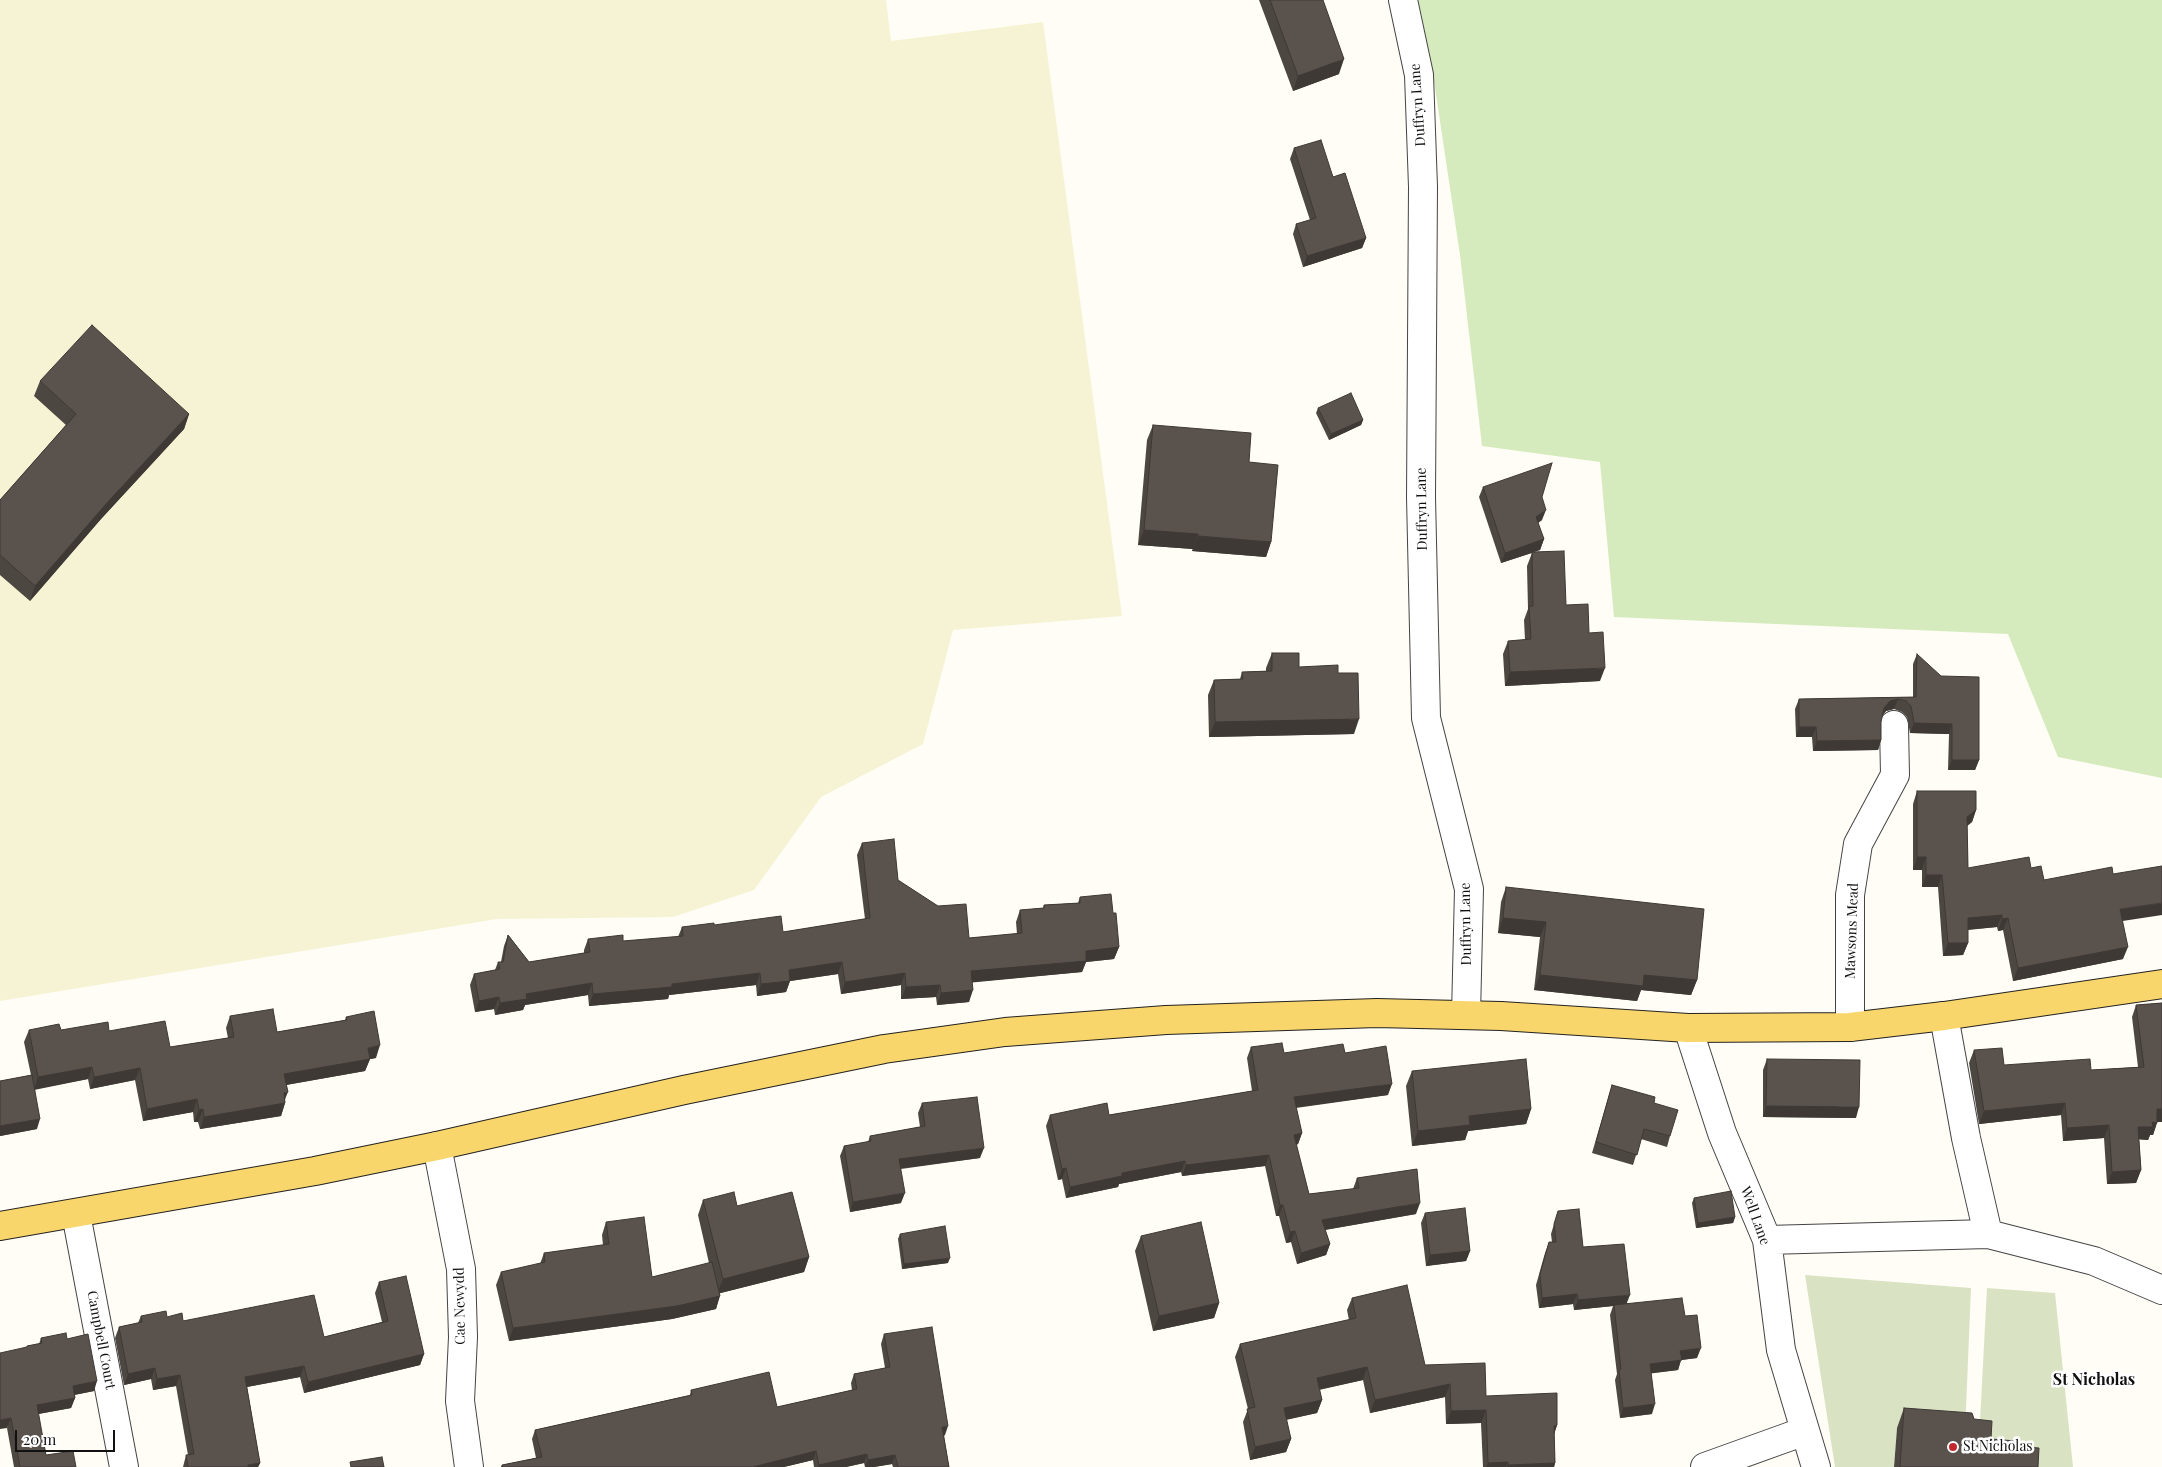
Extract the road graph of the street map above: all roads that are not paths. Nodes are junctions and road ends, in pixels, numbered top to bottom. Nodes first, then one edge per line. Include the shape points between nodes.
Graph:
1 (1403, 0) edge
2 (1894, 725) dead end
3 (2162, 984) edge
4 (1466, 1015) junction
5 (1944, 1016) junction
6 (1850, 1027) junction
7 (1688, 1028) junction
8 (437, 1146) junction
9 (76, 1214) junction
10 (0, 1226) edge
11 (1988, 1234) junction
12 (1767, 1240) junction
13 (2162, 1290) edge
14 (1805, 1431) junction
15 (124, 1467) edge
16 (469, 1467) edge
17 (1705, 1467) edge
18 (1816, 1467) edge

1 - 4 street, Duffryn Lane via 1419,75 1423,187 1422,497 1426,718 1469,888
2 - 6 street, Mawsons Mead via 1895,774 1858,844 1850,895
3 - 5 main road
4 - 7 main road
4 - 8 main road via 1293,1014 1166,1020 942,1039 684,1090
5 - 6 main road
5 - 11 street via 1966,1138
6 - 7 main road
7 - 12 street, Well Lane via 1722,1133
8 - 9 main road via 316,1172
8 - 16 street, Cae Newydd via 461,1269 460,1401
9 - 10 main road
9 - 15 street, Campbell Court
11 - 12 street
11 - 13 street via 2094,1261
12 - 14 street, Well Lane via 1781,1350
14 - 17 street
14 - 18 street, Well Lane

